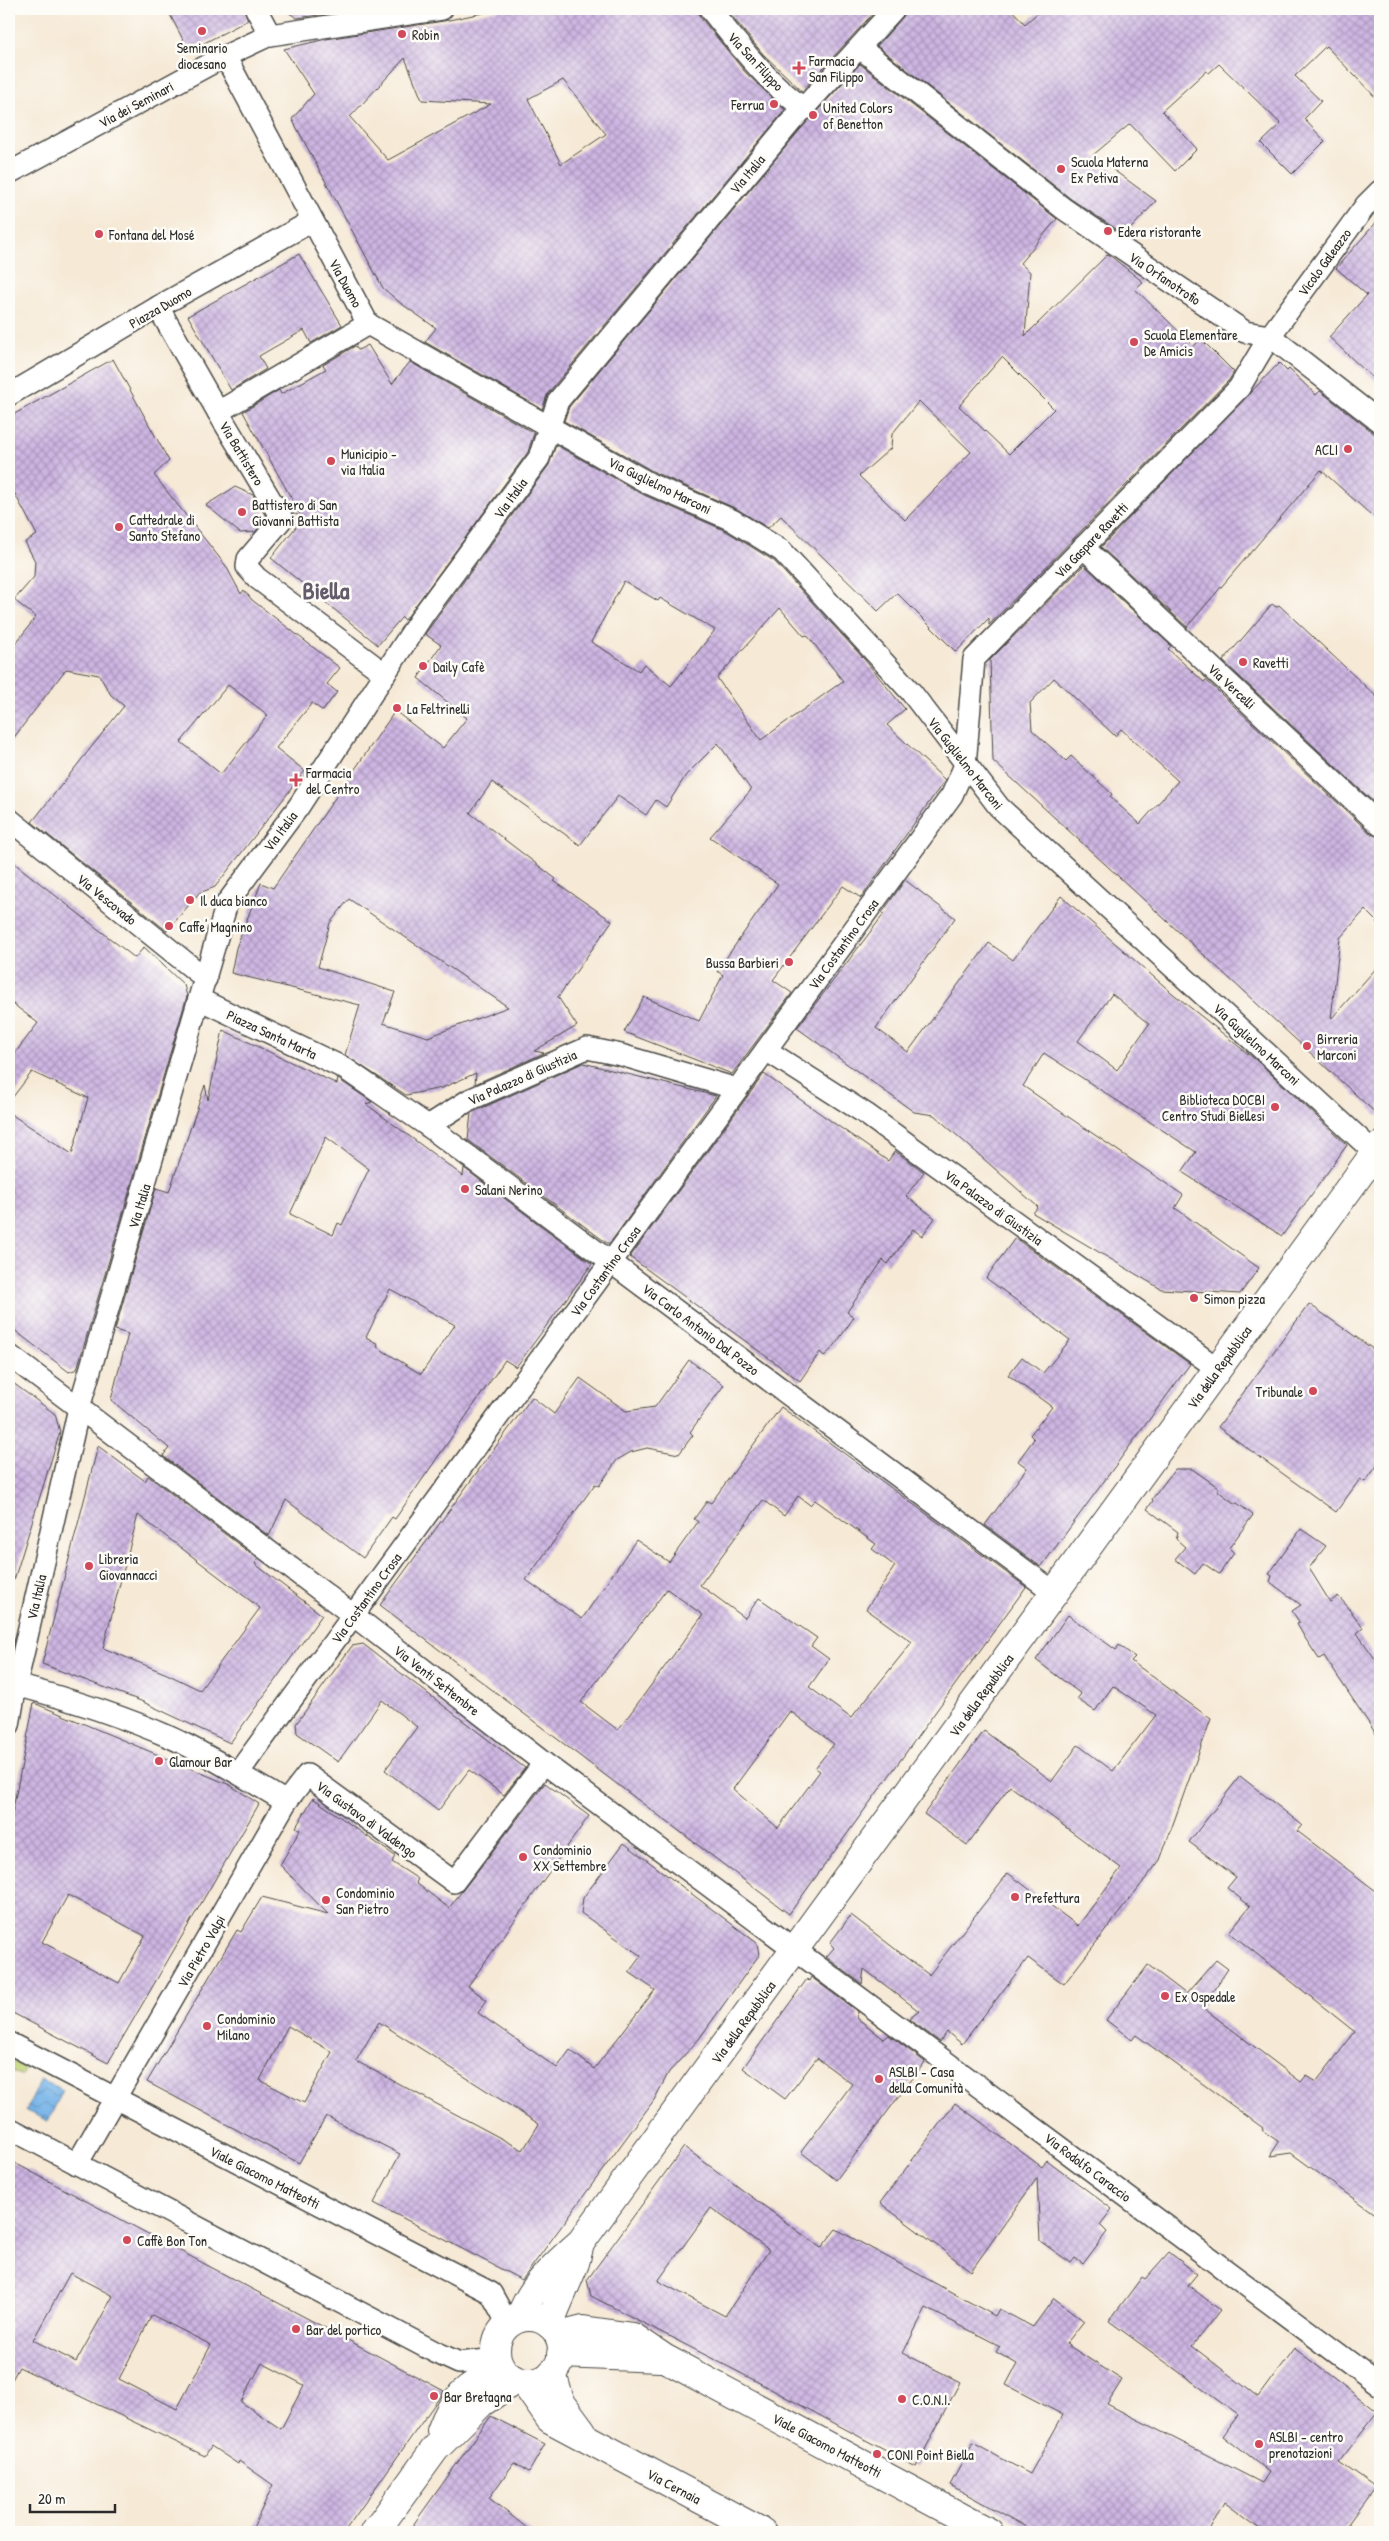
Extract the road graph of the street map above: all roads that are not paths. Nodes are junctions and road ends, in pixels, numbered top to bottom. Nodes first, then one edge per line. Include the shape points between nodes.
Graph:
1 (256, 9) edge
2 (442, 9) edge
3 (710, 9) edge
4 (894, 9) edge
5 (270, 35) junction
6 (860, 48) junction
7 (225, 56) junction
8 (805, 109) junction
9 (9, 173) edge
10 (1380, 190) edge
11 (312, 221) junction
12 (158, 307) junction
13 (368, 324) junction
14 (1270, 336) junction
15 (9, 395) edge
16 (218, 412) junction
17 (1380, 422) edge
18 (551, 428) junction
19 (1084, 547) junction
20 (385, 674) junction
21 (965, 765) junction
22 (9, 819) edge
23 (1380, 825) edge
24 (206, 979) junction
25 (201, 1000) junction
26 (766, 1050) junction
27 (344, 1068) joint
28 (737, 1089) junction
29 (428, 1126) junction
30 (1379, 1152) edge
31 (611, 1262) junction
32 (9, 1355) edge
33 (1218, 1369) junction
34 (79, 1408) junction
35 (1055, 1593) junction
36 (353, 1615) junction
37 (15, 1673) edge
38 (9, 1725) edge
39 (544, 1763) junction
40 (238, 1773) junction
41 (286, 1802) junction
42 (796, 1949) junction
43 (9, 2044) edge
44 (115, 2098) junction
45 (9, 2128) edge
46 (77, 2164) junction
47 (581, 2242) junction
48 (514, 2321) junction
49 (555, 2347) junction
50 (509, 2372) junction
51 (1380, 2384) edge
52 (587, 2439) junction
53 (375, 2532) edge
54 (762, 2532) edge
55 (989, 2532) edge

1 - 5 street
2 - 5 street, Via dei Seminari
3 - 8 street, Via San Filippo via 752,61
4 - 6 street, Via Italia
5 - 7 street, Via dei Seminari
6 - 8 street, Via Italia
6 - 14 street, Via Orfanotrofio via 1064,209 1245,332
7 - 9 street, Via dei Seminari
7 - 11 street, Via Duomo
8 - 18 street, Via Italia via 669,265 558,401
10 - 14 street, Vicolo Galeazzo via 1366,204
11 - 12 street, Piazza Duomo
11 - 13 street, Via Duomo
12 - 15 street, Piazza Duomo
12 - 16 street
13 - 16 street, Via Battistero
13 - 18 street, Via Duomo
14 - 17 street, Via Orfanotrofio
14 - 19 street, Via Gaspare Ravetti via 1239,388
16 - 20 street, Via Battistero via 282,519 248,559 247,567 257,578
18 - 20 street, Via Italia via 539,458 423,615
18 - 21 street, Via Guglielmo Marconi via 650,484 732,520 782,552 911,692
19 - 21 street, Via Gaspare Ravetti via 974,659
19 - 23 street, Via Vercelli
20 - 24 street, Via Italia via 299,806 227,903
21 - 26 street, Via Costantino Crosa via 952,795
21 - 30 street, Via Guglielmo Marconi via 999,807
22 - 24 street, Via Vescovado
24 - 25 street, Via Italia
25 - 27 street, Piazza Santa Marta
25 - 34 street, Via Italia
26 - 28 street, Via Costantino Crosa
26 - 33 street, Via Palazzo di Giustizia via 866,1114
27 - 29 street, Via Carlo Antonio Dal Pozzo
28 - 29 street, Via Palazzo di Giustizia via 587,1048 469,1100
28 - 31 street, Via Costantino Crosa
29 - 31 street, Via Carlo Antonio Dal Pozzo
30 - 33 street, Via della Repubblica
31 - 35 street, Via Carlo Antonio Dal Pozzo
31 - 36 street, Via Costantino Crosa
32 - 34 street, Via Venti Settembre
33 - 35 street, Via della Repubblica
34 - 36 street, Via Venti Settembre
34 - 37 street, Via Italia
35 - 42 street, Via della Repubblica
36 - 39 street, Via Venti Settembre
36 - 40 street, Via Costantino Crosa
37 - 38 street, Via Italia
37 - 40 street via 74,1701 172,1738
39 - 41 street, Via Gustavo di Valdengo via 454,1882 307,1775
39 - 42 street, Via Venti Settembre
40 - 41 street
41 - 44 street, Via Pietro Volpi
42 - 47 street, Via della Repubblica
42 - 51 street, Via Rodolfo Caraccio
43 - 44 street, Viale Giacomo Matteotti
44 - 46 street, Via Pietro Volpi
44 - 48 street, Viale Giacomo Matteotti via 491,2293
45 - 46 street
46 - 50 street via 440,2354 459,2363
47 - 48 street, Via della Repubblica via 549,2271
47 - 49 street, Via della Repubblica
48 - 49 street via 530,2317
48 - 50 street via 497,2339
49 - 50 street via 540,2381
49 - 52 street, Via Cernaia via 560,2401
49 - 55 street, Viale Giacomo Matteotti via 664,2358
50 - 52 street, Via Cernaia via 550,2419
50 - 53 street via 464,2390 449,2410 434,2449
52 - 54 street, Via Cernaia

